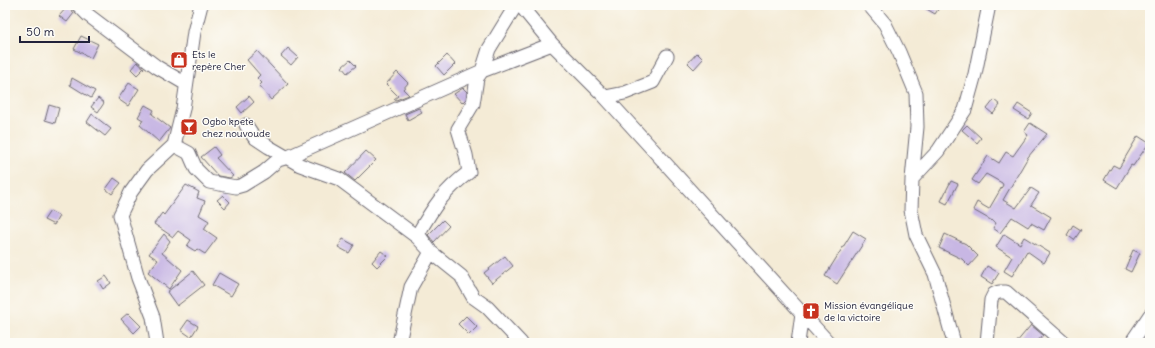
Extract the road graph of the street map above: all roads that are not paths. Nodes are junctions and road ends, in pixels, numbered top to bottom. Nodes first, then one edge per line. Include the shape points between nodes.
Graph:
1 (78, 5) edge
2 (201, 5) edge
3 (869, 5) edge
4 (990, 5) edge
5 (520, 6) edge
6 (89, 10) edge
7 (552, 44) junction
8 (667, 56) dead end
9 (482, 71) junction
10 (186, 84) junction
11 (604, 97) junction
12 (246, 125) dead end
13 (174, 145) junction
14 (288, 157) junction
15 (912, 179) junction
16 (431, 252) junction
17 (802, 314) junction
18 (1150, 315) edge
19 (157, 343) edge
20 (399, 343) edge
21 (521, 343) edge
22 (798, 343) edge
23 (829, 343) edge
24 (954, 343) edge
25 (987, 343) edge
26 (1064, 343) edge
27 (1130, 343) edge

1 - 6 street
2 - 10 street
3 - 15 street via 885,24 916,93 917,139
4 - 15 street via 965,110 938,151
5 - 7 street
5 - 9 street via 489,49
6 - 10 street via 157,67
7 - 9 street
7 - 11 street
8 - 11 street via 653,82 626,94
9 - 14 street
9 - 16 street via 477,78 473,104 458,130 468,172 445,192 418,234
10 - 13 street
11 - 17 street
12 - 14 street via 254,137
13 - 14 street via 189,153 196,169 209,182 236,186 243,185 278,160
13 - 19 street via 147,170 135,186 120,215 138,278 153,317
14 - 16 street via 300,166 339,180 417,238
15 - 24 street via 911,210 916,235 935,274
16 - 20 street via 411,287
16 - 21 street via 461,276 473,297 487,307
17 - 22 street
17 - 23 street
18 - 27 street
25 - 26 street via 991,300 994,294 1000,292 1006,292

